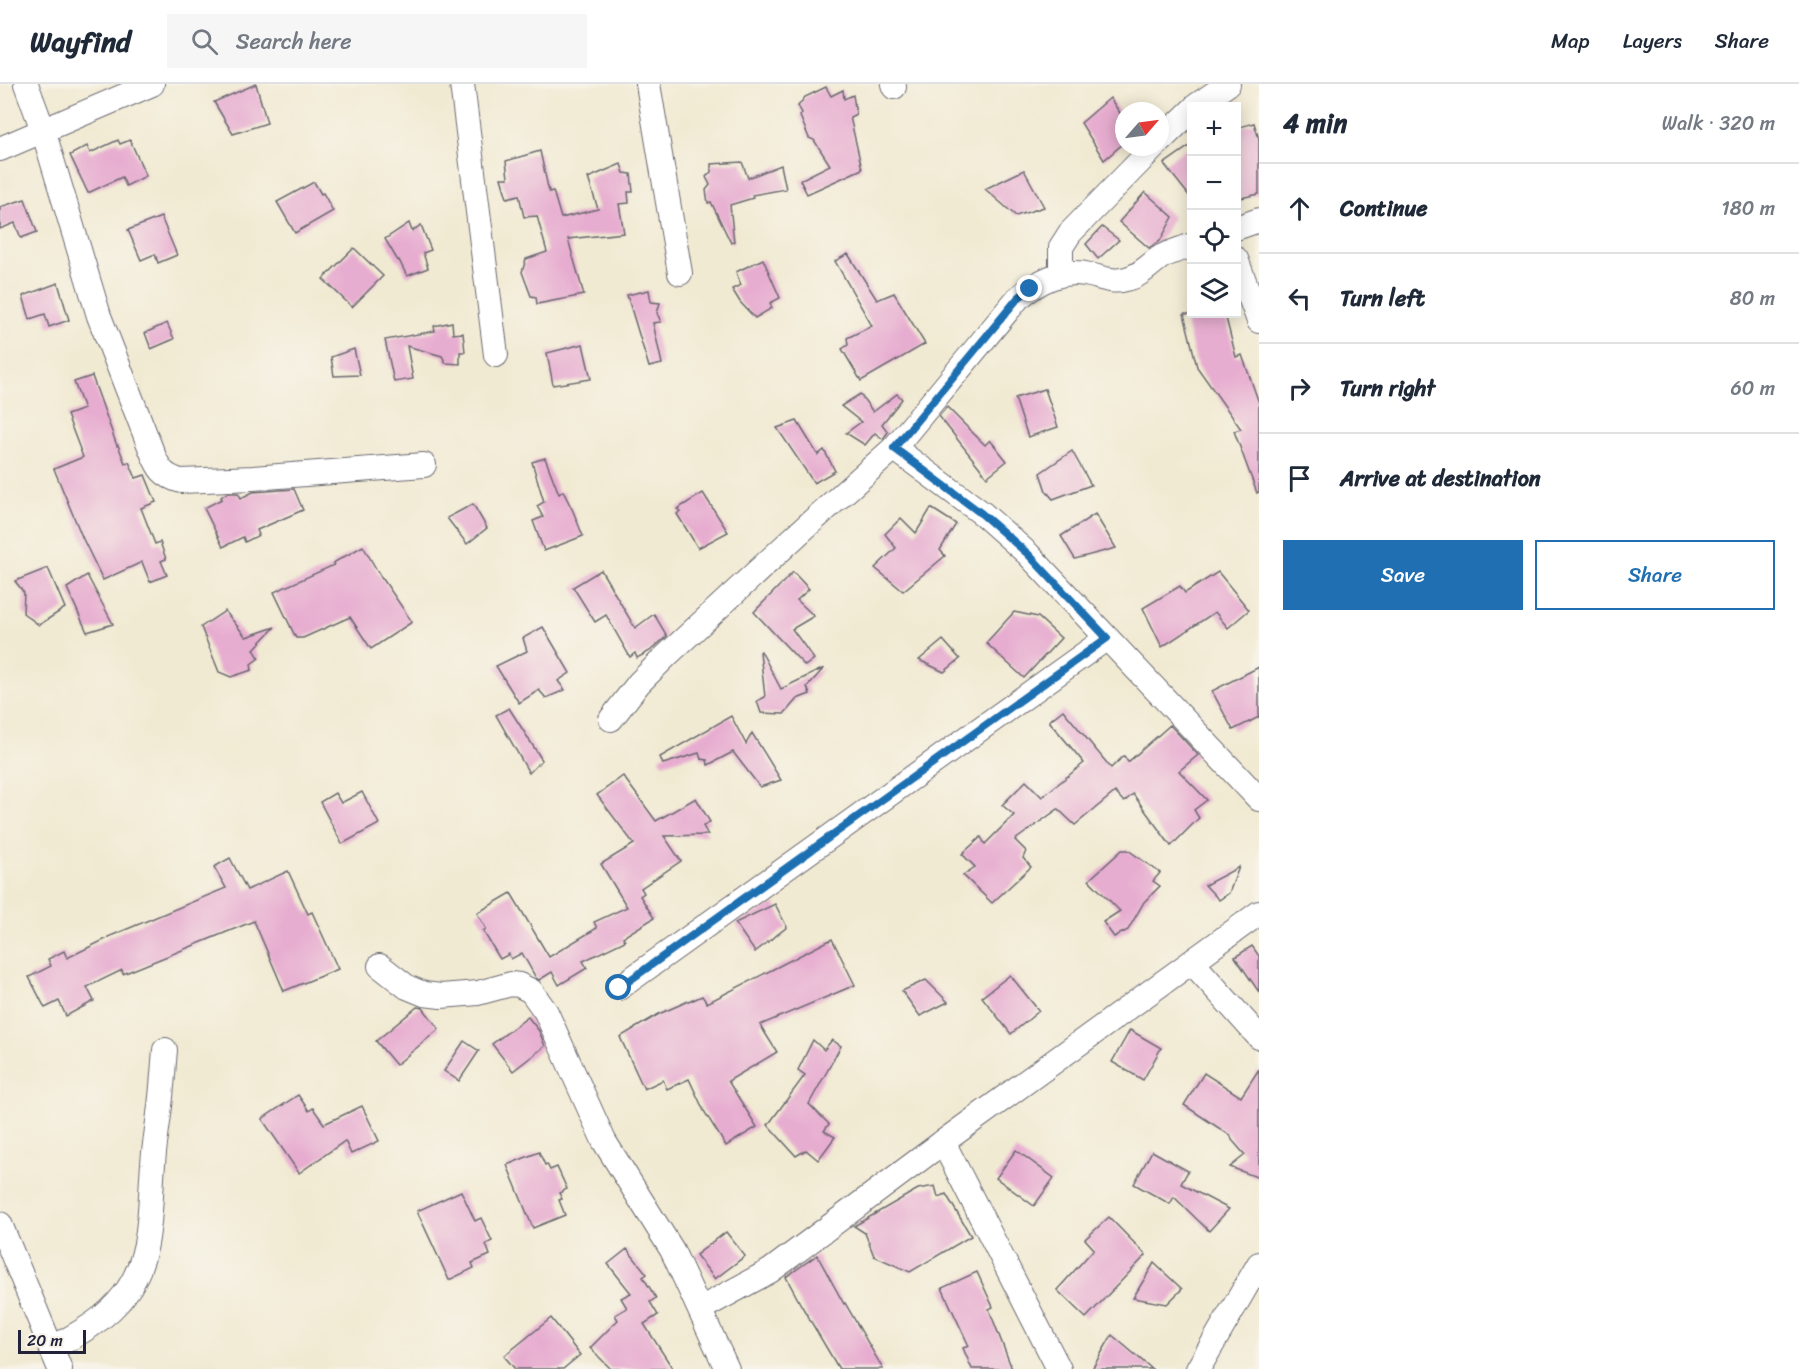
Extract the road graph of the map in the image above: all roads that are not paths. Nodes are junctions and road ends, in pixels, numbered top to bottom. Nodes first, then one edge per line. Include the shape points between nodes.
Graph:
1 (26, 84) edge
2 (152, 84) edge
3 (462, 84) edge
4 (648, 84) edge
5 (1228, 84) edge
6 (1202, 102) edge
7 (1187, 114) edge
8 (43, 130) junction
9 (1169, 132) edge
10 (0, 148) edge
11 (1145, 156) edge
12 (1259, 220) edge
13 (1241, 226) edge
14 (1187, 247) edge
15 (1238, 264) edge
16 (680, 273) dead end
17 (1061, 274) junction
18 (1259, 321) edge
19 (496, 356) dead end
20 (894, 448) junction
21 (424, 465) dead end
22 (1107, 638) junction
23 (611, 719) dead end
24 (1259, 800) edge
25 (1259, 913) edge
26 (1192, 962) junction
27 (380, 966) dead end
28 (619, 988) dead end
29 (1259, 1037) edge
30 (165, 1050) dead end
31 (943, 1142) junction
32 (0, 1224) edge
33 (1259, 1264) edge
34 (700, 1309) junction
35 (56, 1359) edge
36 (727, 1369) edge
37 (1059, 1369) edge
38 (1198, 1369) edge

1 - 8 street
2 - 8 street
3 - 19 street
4 - 16 street
5 - 6 street
7 - 9 street
8 - 10 street
8 - 21 street via 99,316 162,472 181,481
11 - 17 street via 1070,233 1061,247
12 - 13 street
14 - 17 street via 1127,279 1111,281 1086,274
15 - 18 street
17 - 20 street via 1018,298
20 - 22 street via 1028,554
20 - 23 street via 666,656
22 - 24 street
22 - 28 street
25 - 26 street
26 - 29 street
26 - 31 street
27 - 34 street via 407,987 424,994 478,993 511,984 531,991 546,1012 604,1141 672,1251
30 - 35 street via 142,1261 134,1281 111,1312
31 - 34 street via 770,1271
31 - 37 street
32 - 35 street
33 - 38 street
34 - 36 street

